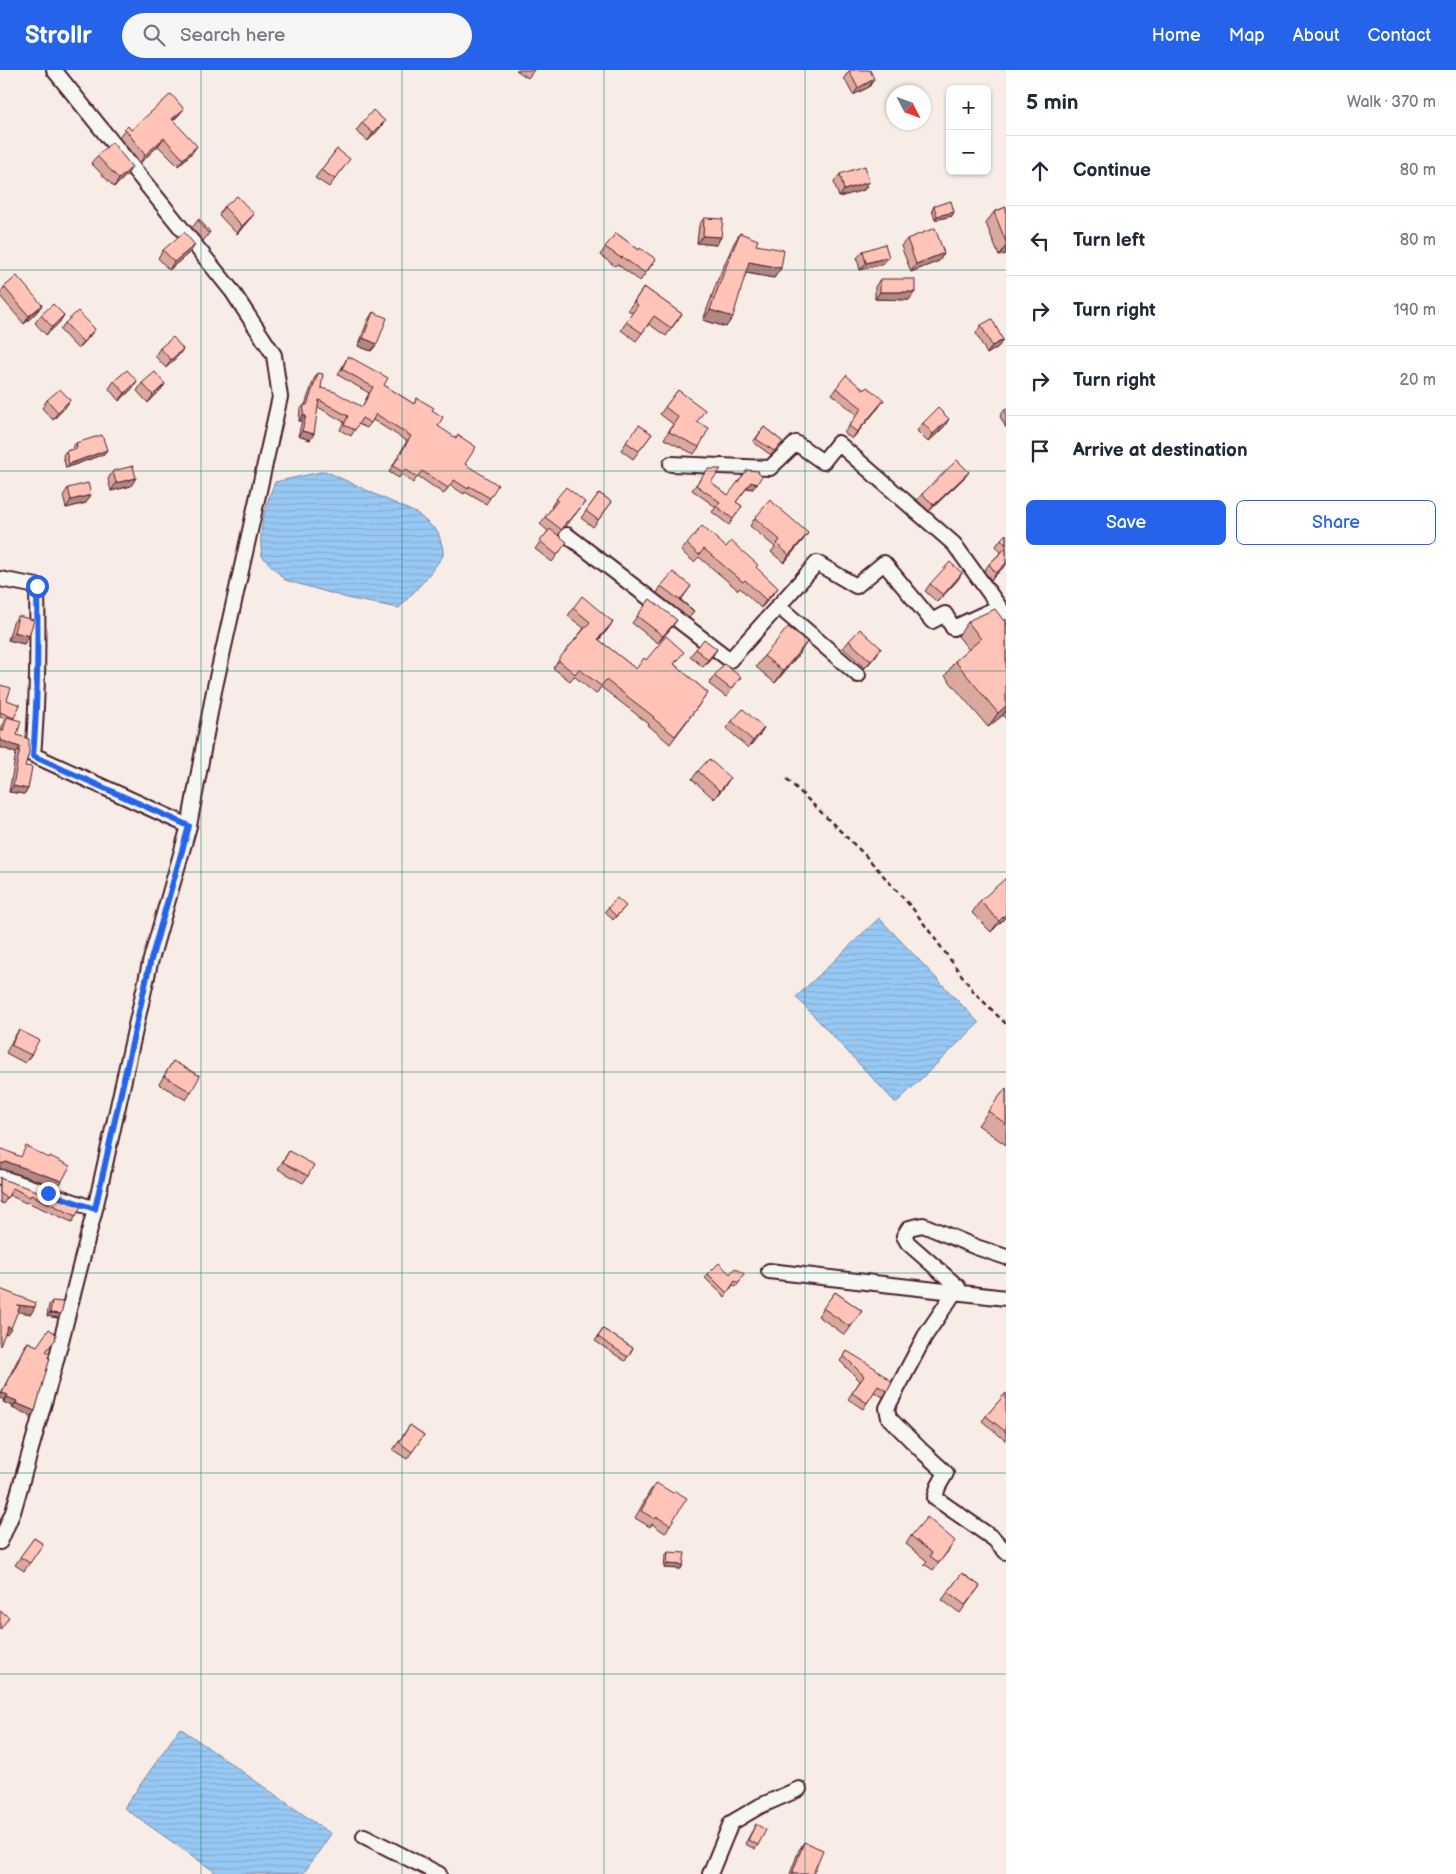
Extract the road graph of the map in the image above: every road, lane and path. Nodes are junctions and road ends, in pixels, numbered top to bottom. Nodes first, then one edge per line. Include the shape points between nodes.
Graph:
1 (54, 70) edge
2 (671, 464) dead end
3 (567, 535) dead end
4 (0, 579) edge
5 (778, 606) junction
6 (1002, 612) edge
7 (858, 675) dead end
8 (786, 779) dead end
9 (189, 826) junction
10 (1006, 1024) edge
11 (0, 1176) edge
12 (95, 1209) junction
13 (1006, 1257) edge
14 (769, 1271) dead end
15 (1006, 1298) edge
16 (0, 1542) edge
17 (1006, 1552) edge
18 (799, 1789) dead end
19 (364, 1836) dead end
20 (439, 1874) edge
21 (710, 1874) edge

1 - 9 street via 232,290 274,355 280,397 214,691
2 - 6 street via 770,468 796,443 823,462 838,443 954,544
3 - 5 street via 730,660
4 - 9 street via 37,586 37,708 33,756
5 - 6 street via 817,563 856,586 884,563 932,621 945,614 953,628
5 - 7 street
8 - 10 path via 865,855 913,909 974,992
9 - 12 street via 150,963
11 - 12 street
12 - 16 street via 13,1512
13 - 17 street via 923,1225 909,1228 904,1236 908,1243 958,1287 925,1336 887,1408 890,1418 946,1473 935,1498 994,1539
14 - 15 street
18 - 21 street via 730,1823
19 - 20 street

